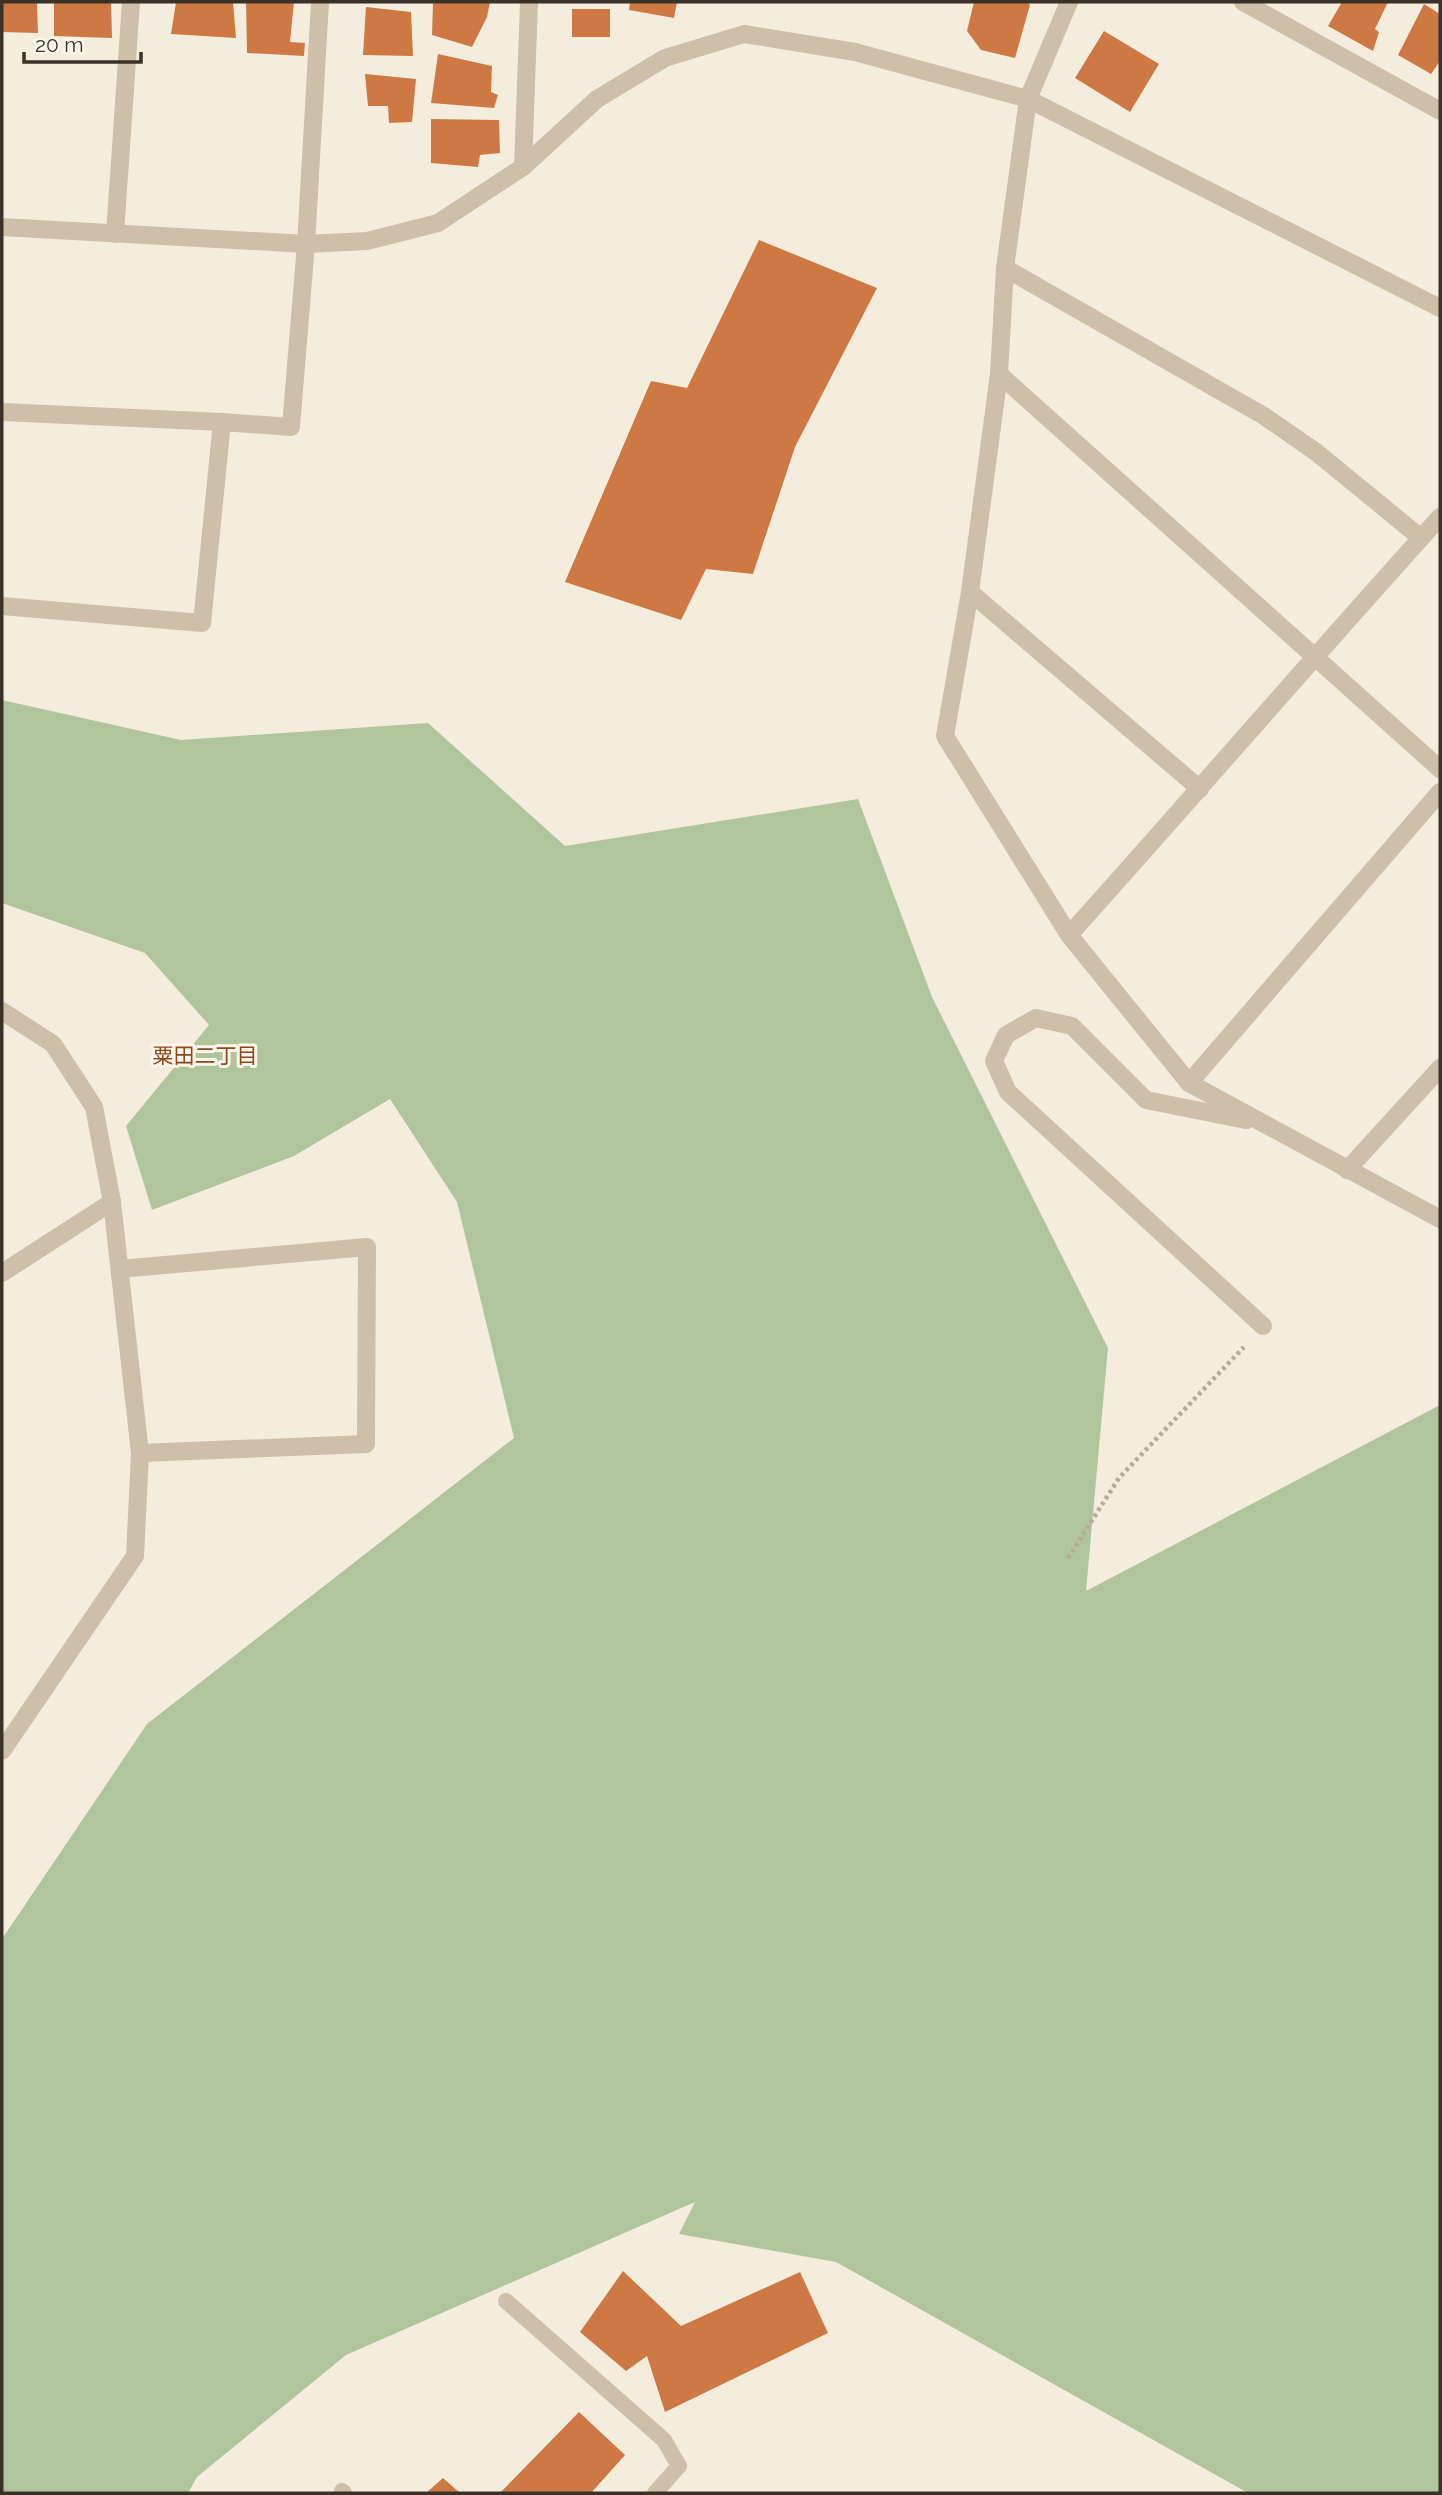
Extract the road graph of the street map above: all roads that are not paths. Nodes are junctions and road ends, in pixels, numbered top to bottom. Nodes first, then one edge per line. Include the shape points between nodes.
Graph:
1 (131, 2) edge
2 (320, 2) edge
3 (529, 2) edge
4 (1069, 2) edge
5 (1243, 2) edge
6 (1028, 99) junction
7 (1440, 111) edge
8 (523, 167) junction
9 (2, 227) edge
10 (115, 233) junction
11 (306, 244) junction
12 (1005, 268) junction
13 (1440, 308) edge
14 (999, 374) junction
15 (2, 412) edge
16 (222, 422) junction
17 (1440, 517) edge
18 (1421, 538) junction
19 (970, 592) junction
20 (2, 606) edge
21 (1314, 656) junction
22 (1440, 769) edge
23 (1200, 789) junction
24 (1440, 792) edge
25 (1069, 935) junction
26 (2, 1011) edge
27 (1440, 1068) edge
28 (1189, 1083) junction
29 (1264, 1124) junction
30 (1347, 1170) junction
31 (112, 1202) junction
32 (1440, 1219) edge
33 (120, 1269) junction
34 (2, 1273) edge
35 (1264, 1326) road end
36 (140, 1453) junction
37 (2, 1751) edge
38 (506, 2301) dead end
39 (655, 2493) edge

1 - 10 street
2 - 11 street
3 - 8 street
4 - 6 street
5 - 7 street
6 - 8 street via 855,52 744,34 664,58 597,99
6 - 12 street
6 - 13 street
8 - 11 street via 438,223 368,241
9 - 10 street
10 - 11 street
11 - 16 street via 291,427
12 - 14 street
12 - 18 street via 1264,416
14 - 19 street
14 - 21 street
15 - 16 street
16 - 20 street via 202,623
17 - 18 street
18 - 21 street
19 - 23 street
19 - 25 street via 945,736
21 - 22 street
21 - 23 street
23 - 25 street
24 - 28 street
25 - 28 street
26 - 31 street via 53,1044 94,1107
27 - 30 street
28 - 29 street
29 - 30 street
29 - 35 street via 1146,1100 1072,1026 1036,1018 1006,1035 994,1061 1008,1092
30 - 32 street
31 - 33 street
31 - 34 street
33 - 36 street
33 - 36 street via 367,1247 366,1444
36 - 37 street via 135,1556
38 - 39 lane via 664,2440 679,2466

